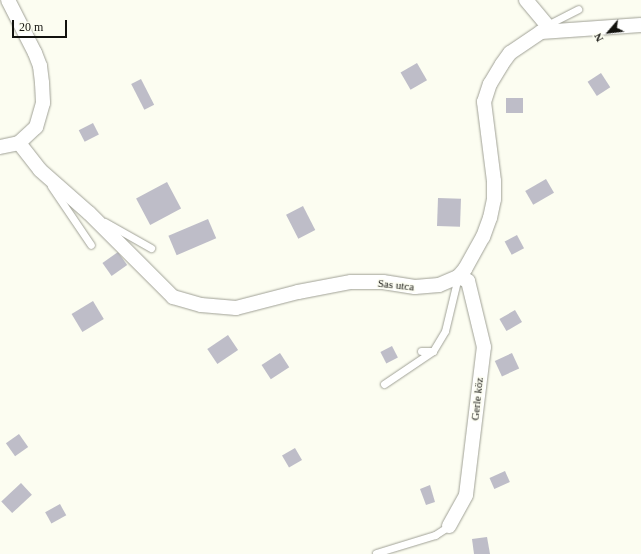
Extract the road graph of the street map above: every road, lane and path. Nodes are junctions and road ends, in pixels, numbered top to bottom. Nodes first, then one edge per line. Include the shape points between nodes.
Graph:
1 (8, 0) edge
2 (526, 0) edge
3 (578, 9) dead end
4 (641, 25) edge
5 (549, 27) junction
6 (19, 143) junction
7 (0, 147) edge
8 (40, 170) junction
9 (89, 213) junction
10 (91, 245) dead end
11 (151, 248) dead end
12 (458, 277) junction
13 (421, 351) dead end
14 (433, 351) junction
15 (384, 384) dead end
16 (449, 526) joint
17 (376, 553) dead end

1 - 6 street via 30,39 40,66 42,83 43,102 36,127
2 - 5 street
3 - 5 lane
4 - 5 street
5 - 12 street via 510,53 487,92 484,102 494,199 483,237
6 - 7 street
6 - 8 street, Sas utca
8 - 9 street, Sas utca
8 - 10 lane
9 - 11 lane
9 - 12 street, Sas utca via 173,297 201,305 236,308 329,285 383,282 415,287 439,285
12 - 14 lane via 445,331
12 - 16 street, Gerle köz via 468,281 484,347 466,495
13 - 14 lane
14 - 15 lane
16 - 17 lane via 435,535

